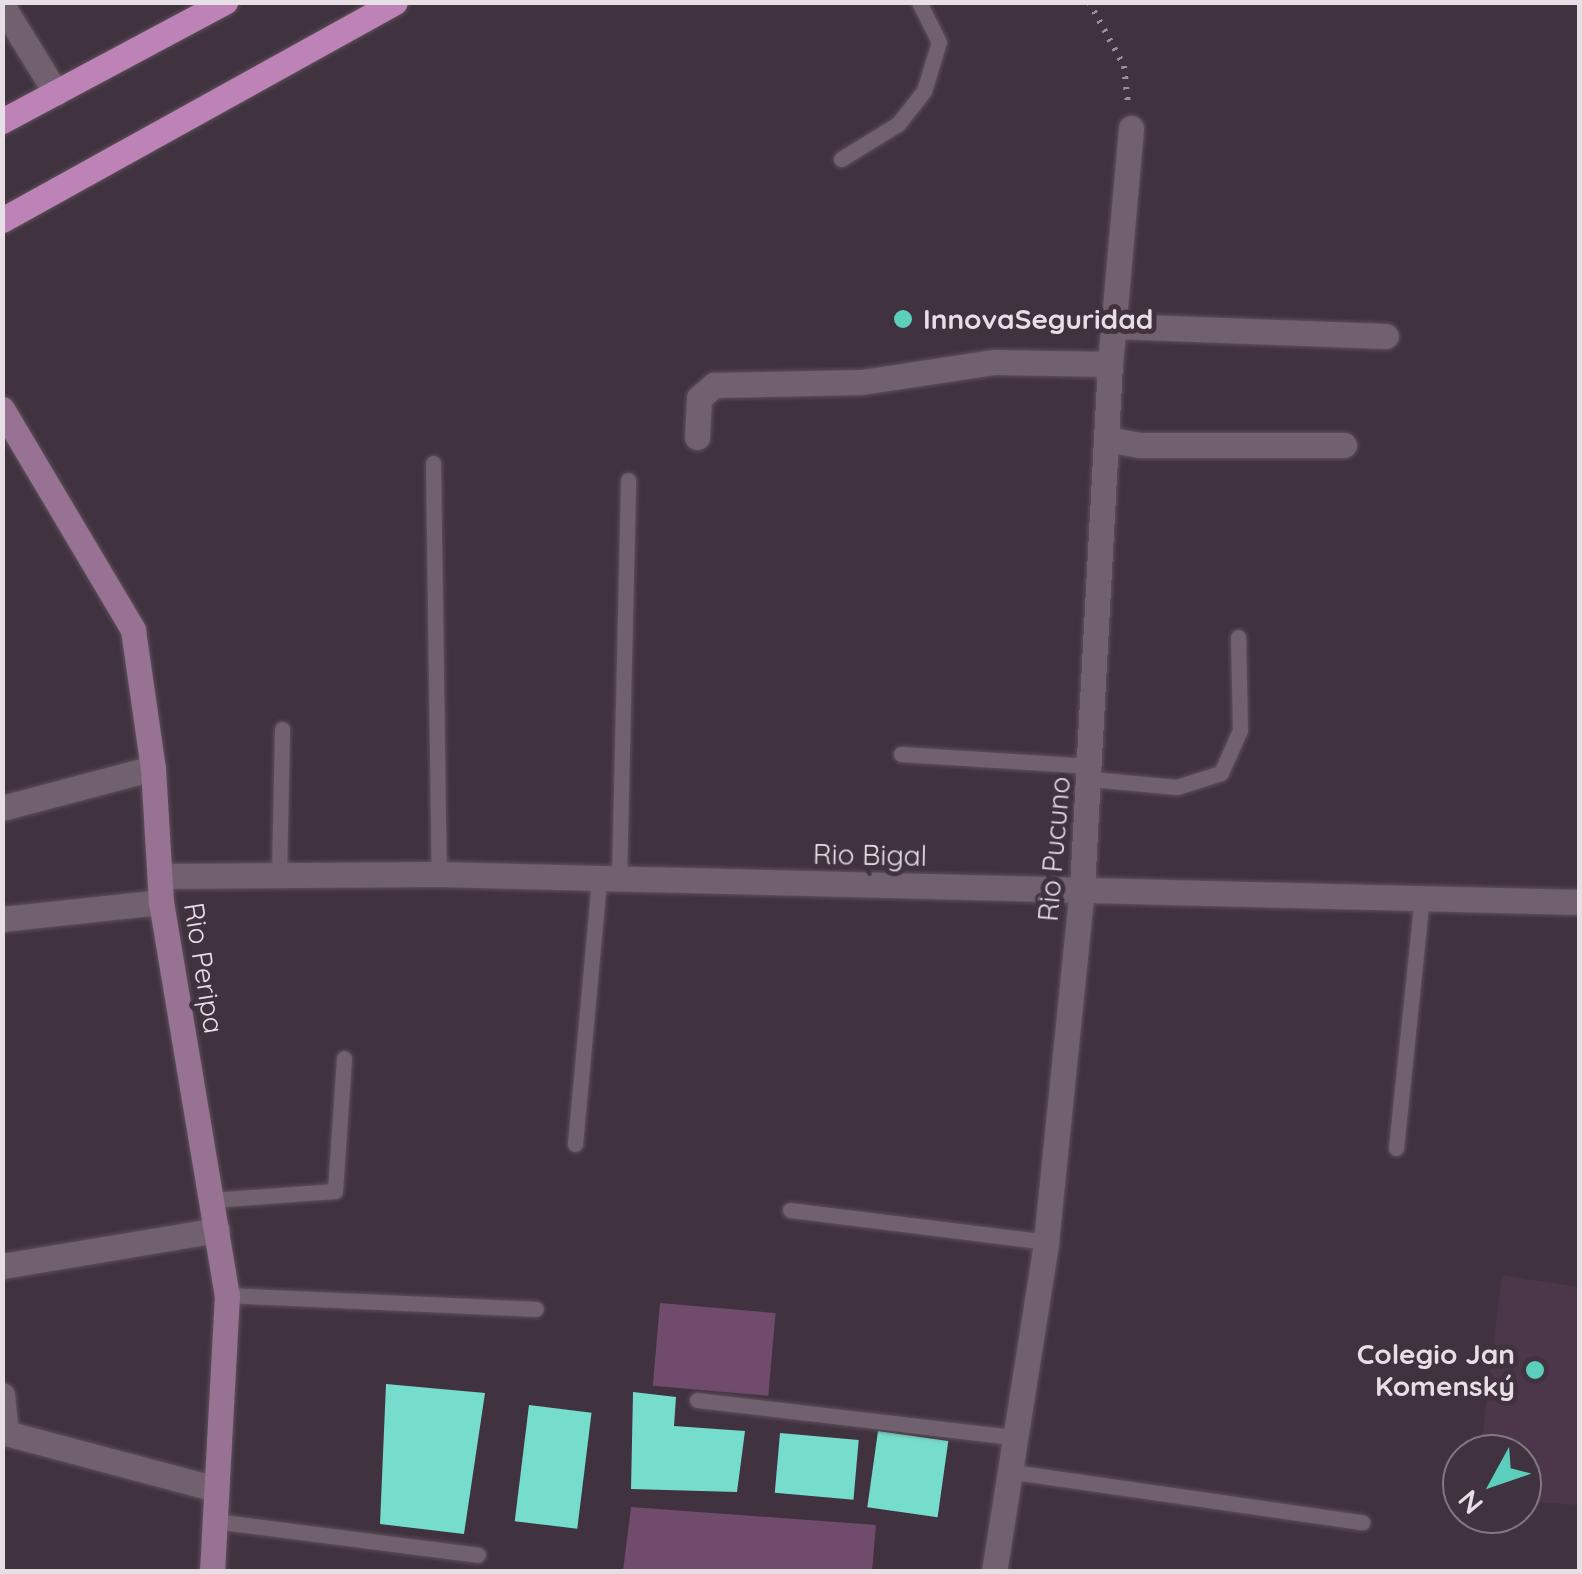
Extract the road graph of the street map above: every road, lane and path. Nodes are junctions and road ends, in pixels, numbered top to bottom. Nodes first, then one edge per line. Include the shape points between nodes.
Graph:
1 (225, 2) edge
2 (395, 2) edge
3 (919, 2) edge
4 (1089, 2) edge
5 (2, 6) edge
6 (1124, 66) dead end
7 (56, 94) junction
8 (2, 122) edge
9 (1130, 128) dead end
10 (840, 159) dead end
11 (2, 220) edge
12 (1114, 326) junction
13 (1386, 336) dead end
14 (1110, 364) junction
15 (2, 408) edge
16 (697, 437) dead end
17 (1106, 439) junction
18 (1344, 445) dead end
19 (434, 463) dead end
20 (628, 480) dead end
21 (1238, 637) dead end
22 (282, 729) dead end
23 (900, 754) dead end
24 (153, 768) junction
25 (1092, 772) junction
26 (2, 808) edge
27 (439, 874) junction
28 (279, 875) junction
29 (609, 880) junction
30 (1082, 888) junction
31 (161, 889) junction
32 (1422, 898) junction
33 (1580, 902) edge
34 (2, 919) edge
35 (344, 1058) dead end
36 (575, 1144) dead end
37 (1396, 1148) dead end
38 (212, 1200) junction
39 (790, 1210) dead end
40 (217, 1230) junction
41 (1046, 1242) junction
42 (2, 1266) edge
43 (228, 1295) junction
44 (536, 1309) dead end
45 (2, 1395) edge
46 (697, 1400) dead end
47 (4, 1432) edge
48 (1011, 1438) junction
49 (1006, 1471) junction
50 (216, 1489) junction
51 (214, 1520) junction
52 (1362, 1522) dead end
53 (478, 1555) dead end
54 (212, 1572) edge
55 (994, 1572) edge

1 - 7 main road
2 - 11 main road
3 - 10 lane via 939,42 924,91 898,124
4 - 6 path
5 - 7 street
7 - 8 main road
9 - 12 street, Rio Pucuno
12 - 13 street
12 - 14 street, Rio Pucuno
14 - 16 street via 995,362 862,382 714,385 699,398
14 - 17 street, Rio Pucuno
15 - 24 street, Rio Peripa via 133,630
17 - 18 street via 1140,445
17 - 25 street, Rio Pucuno
19 - 27 lane
20 - 29 lane
21 - 25 lane via 1240,730 1220,773 1178,787
22 - 28 lane
23 - 25 lane
24 - 26 street
24 - 31 street, Rio Peripa
25 - 30 street, Rio Pucuno
27 - 28 street, Rio Bigal
27 - 29 street, Rio Bigal
28 - 31 street, Rio Bigal
29 - 30 street, Rio Bigal
29 - 36 lane
30 - 32 street, Rio Bigal
30 - 41 street, Rio Pucuno
31 - 34 street, Rio Bigal
31 - 38 street, Rio Peripa
32 - 33 street, Rio Bigal
32 - 37 lane
35 - 38 lane via 335,1191
38 - 40 street, Rio Peripa
39 - 41 lane
40 - 42 street
40 - 43 street, Rio Peripa
41 - 48 street, Rio Pucuno
43 - 44 lane
43 - 50 street, Rio Peripa
45 - 47 street
46 - 48 lane
47 - 50 street
48 - 49 street, Rio Pucuno
49 - 52 lane
49 - 55 street, Rio Pucuno
50 - 51 street, Rio Peripa
51 - 53 lane
51 - 54 street, Rio Peripa

